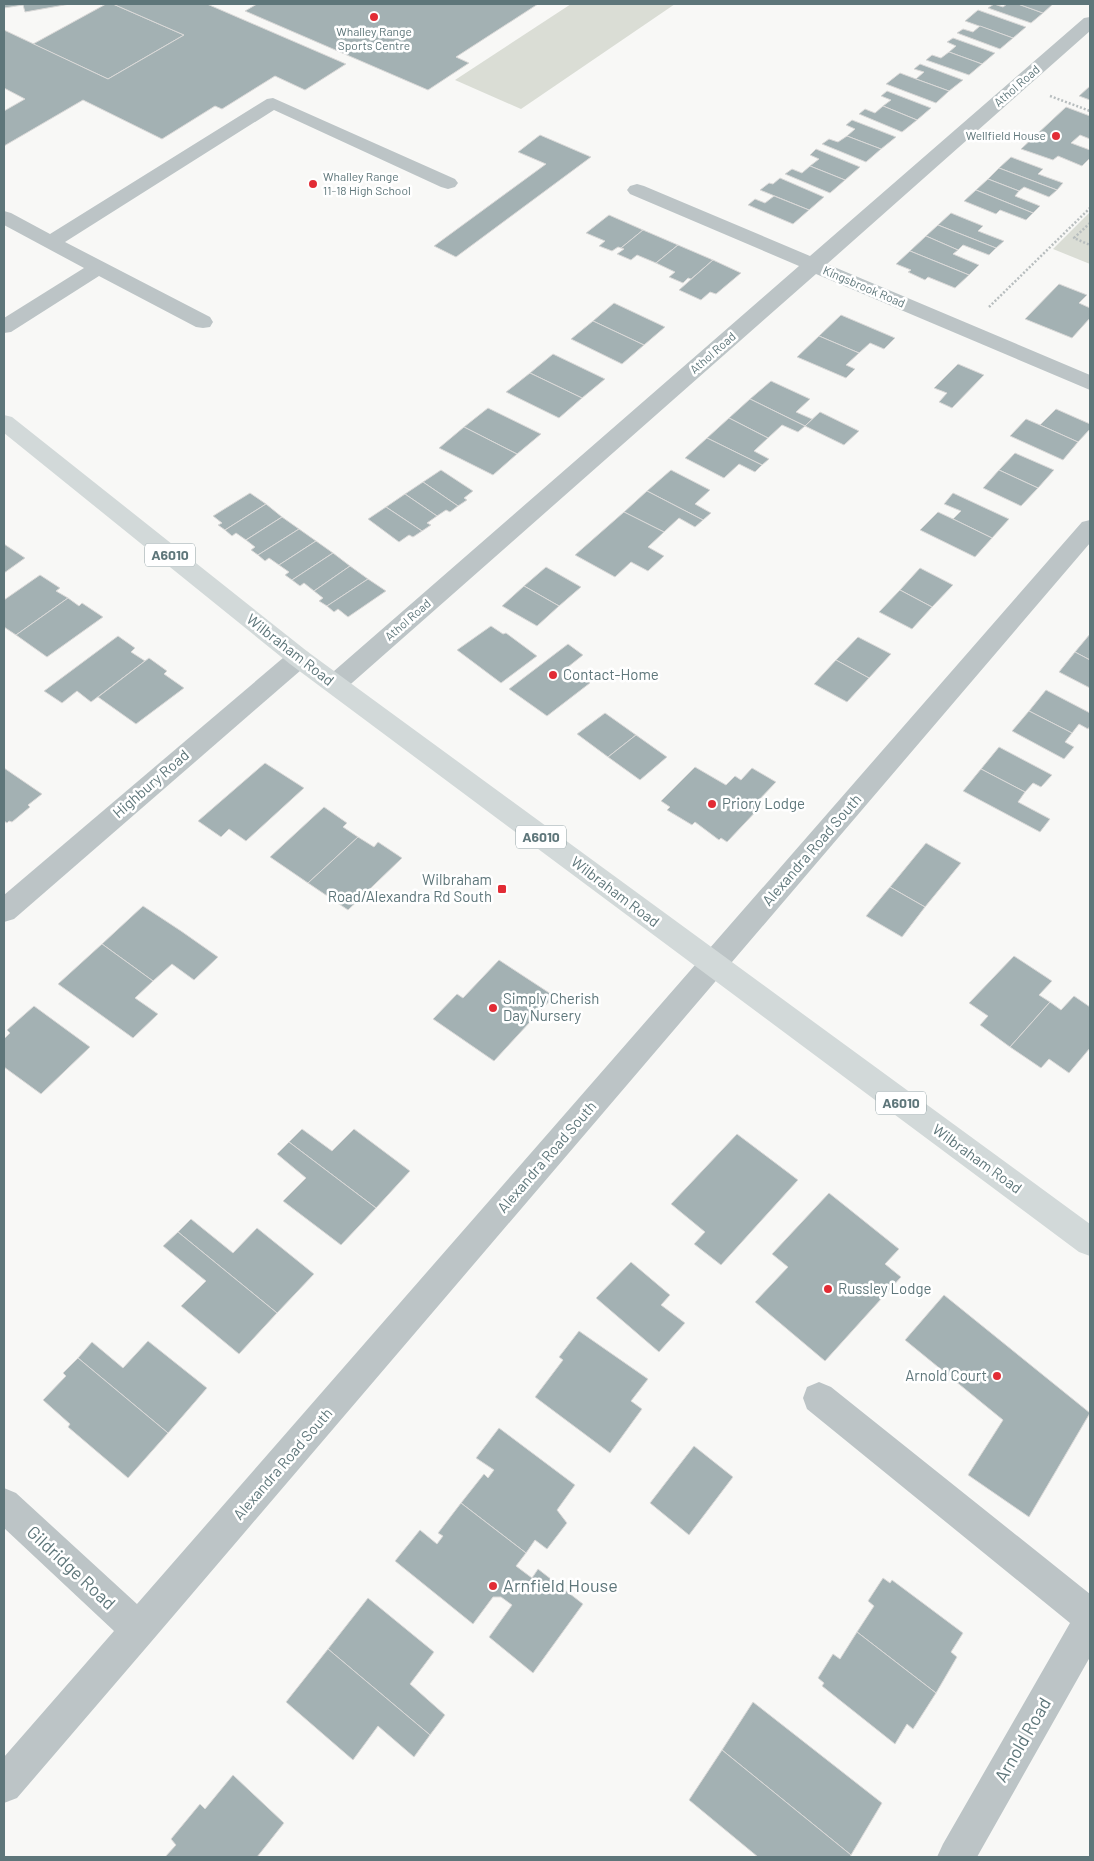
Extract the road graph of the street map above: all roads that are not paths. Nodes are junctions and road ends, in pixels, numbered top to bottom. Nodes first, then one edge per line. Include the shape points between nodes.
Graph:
1 (1090, 22) edge
2 (448, 183) dead end
3 (637, 190) dead end
4 (4, 217) edge
5 (51, 242) junction
6 (813, 265) junction
7 (99, 268) junction
8 (203, 322) dead end
9 (4, 327) edge
10 (1090, 383) edge
11 (4, 424) edge
12 (1090, 528) edge
13 (299, 658) junction
14 (335, 684) junction
15 (4, 911) edge
16 (713, 965) junction
17 (1090, 1242) edge
18 (819, 1398) dead end
19 (4, 1505) edge
20 (1090, 1624) edge
21 (139, 1630) junction
22 (4, 1786) edge
23 (956, 1857) edge

1 - 6 street, Athol Road
2 - 5 street via 273,103
3 - 6 street, Kingsbrook Road
4 - 5 street
5 - 7 street
6 - 10 street, Kingsbrook Road
6 - 14 street, Athol Road
7 - 8 street
7 - 9 street
11 - 13 highway, Wilbraham Road / A6010
12 - 16 street, Alexandra Road South
13 - 14 highway, Wilbraham Road / A6010
13 - 15 street, Highbury Road
14 - 16 highway, Wilbraham Road / A6010
16 - 17 highway, Wilbraham Road / A6010
16 - 21 street, Alexandra Road South
18 - 20 street
19 - 21 street, Gildridge Road
20 - 23 street, Arnold Road
21 - 22 street, Alexandra Road South

